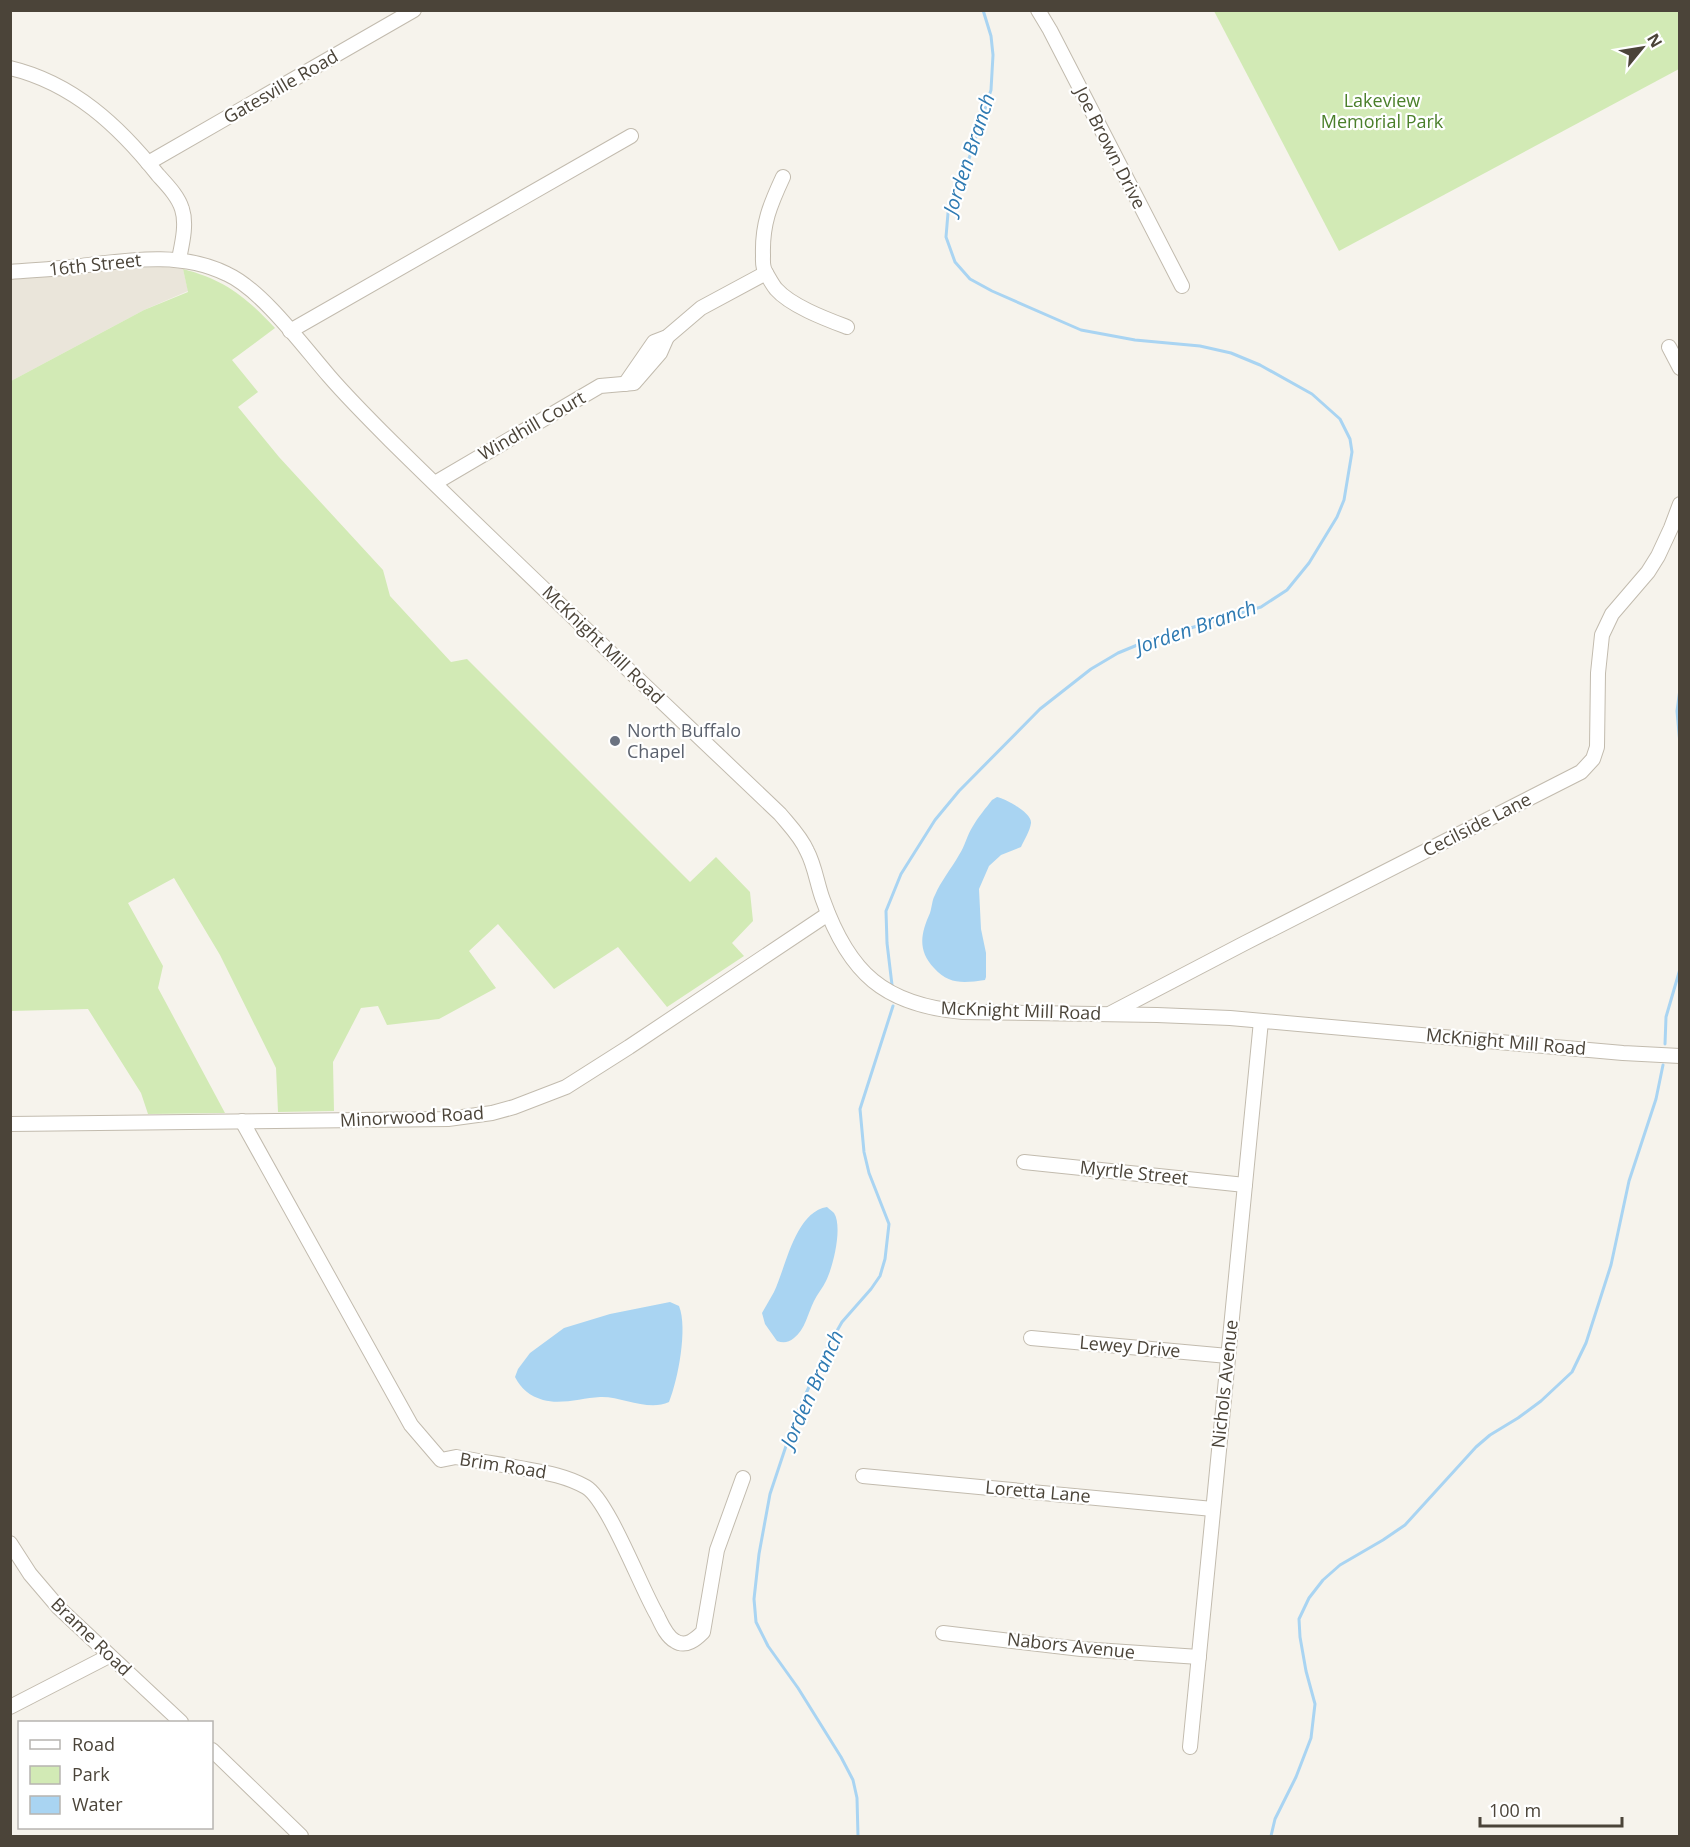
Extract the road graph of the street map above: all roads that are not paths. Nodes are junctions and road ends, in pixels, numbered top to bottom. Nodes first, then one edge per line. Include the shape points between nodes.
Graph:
1 (414, 10) edge
2 (1038, 10) edge
3 (10, 68) edge
4 (631, 136) dead end
5 (148, 163) junction
6 (783, 177) dead end
7 (179, 259) junction
8 (10, 272) edge
9 (766, 273) junction
10 (1182, 286) dead end
11 (847, 327) dead end
12 (290, 331) junction
13 (1669, 347) dead end
14 (1680, 368) edge
15 (435, 483) junction
16 (1680, 504) edge
17 (828, 914) junction
18 (1109, 1014) junction
19 (1261, 1021) junction
20 (1680, 1056) edge
21 (242, 1121) junction
22 (10, 1125) edge
23 (1024, 1162) dead end
24 (1245, 1185) junction
25 (1031, 1338) dead end
26 (1228, 1356) junction
27 (863, 1476) dead end
28 (743, 1478) dead end
29 (1213, 1509) junction
30 (10, 1543) edge
31 (943, 1633) dead end
32 (109, 1656) junction
33 (1199, 1657) junction
34 (10, 1707) edge
35 (181, 1721) edge
36 (1190, 1747) dead end
37 (213, 1751) edge
38 (302, 1836) edge

1 - 5 street, Gatesville Road
2 - 10 street, Joe Brown Drive
3 - 5 street via 47,81 88,104
4 - 12 street
5 - 7 street via 182,208
6 - 9 street via 762,233
7 - 8 street, 16th Street
7 - 12 street, McKnight Mill Road via 240,281
9 - 11 street via 777,290 795,303
9 - 15 street, Windhill Court via 701,308 667,337 654,342 629,383 600,386
12 - 15 street, McKnight Mill Road
13 - 14 street
15 - 17 street, McKnight Mill Road via 780,814 808,852
16 - 18 street, Cecilside Lane via 1658,556 1612,614 1602,635 1597,747 1593,759 1581,772
17 - 18 street, McKnight Mill Road via 860,969 884,990 912,1003 963,1012
17 - 21 street, Minorwood Road via 590,1073 536,1100 492,1113 448,1119
18 - 19 street, McKnight Mill Road
19 - 20 street, McKnight Mill Road
19 - 24 street, Nichols Avenue
21 - 22 street, Minorwood Road
21 - 28 street, Brim Road via 411,1425 441,1460 456,1457 561,1475 587,1488 598,1498 648,1599 675,1641 685,1644 703,1632 717,1550
23 - 24 street, Myrtle Street
24 - 26 street, Nichols Avenue
25 - 26 street, Lewey Drive
26 - 29 street, Nichols Avenue
27 - 29 street, Loretta Lane
29 - 33 street, Nichols Avenue
30 - 32 street, Brame Road via 46,1594
31 - 33 street, Nabors Avenue via 1081,1649
32 - 34 street
32 - 35 street, Brame Road
33 - 36 street, Nichols Avenue
37 - 38 street

